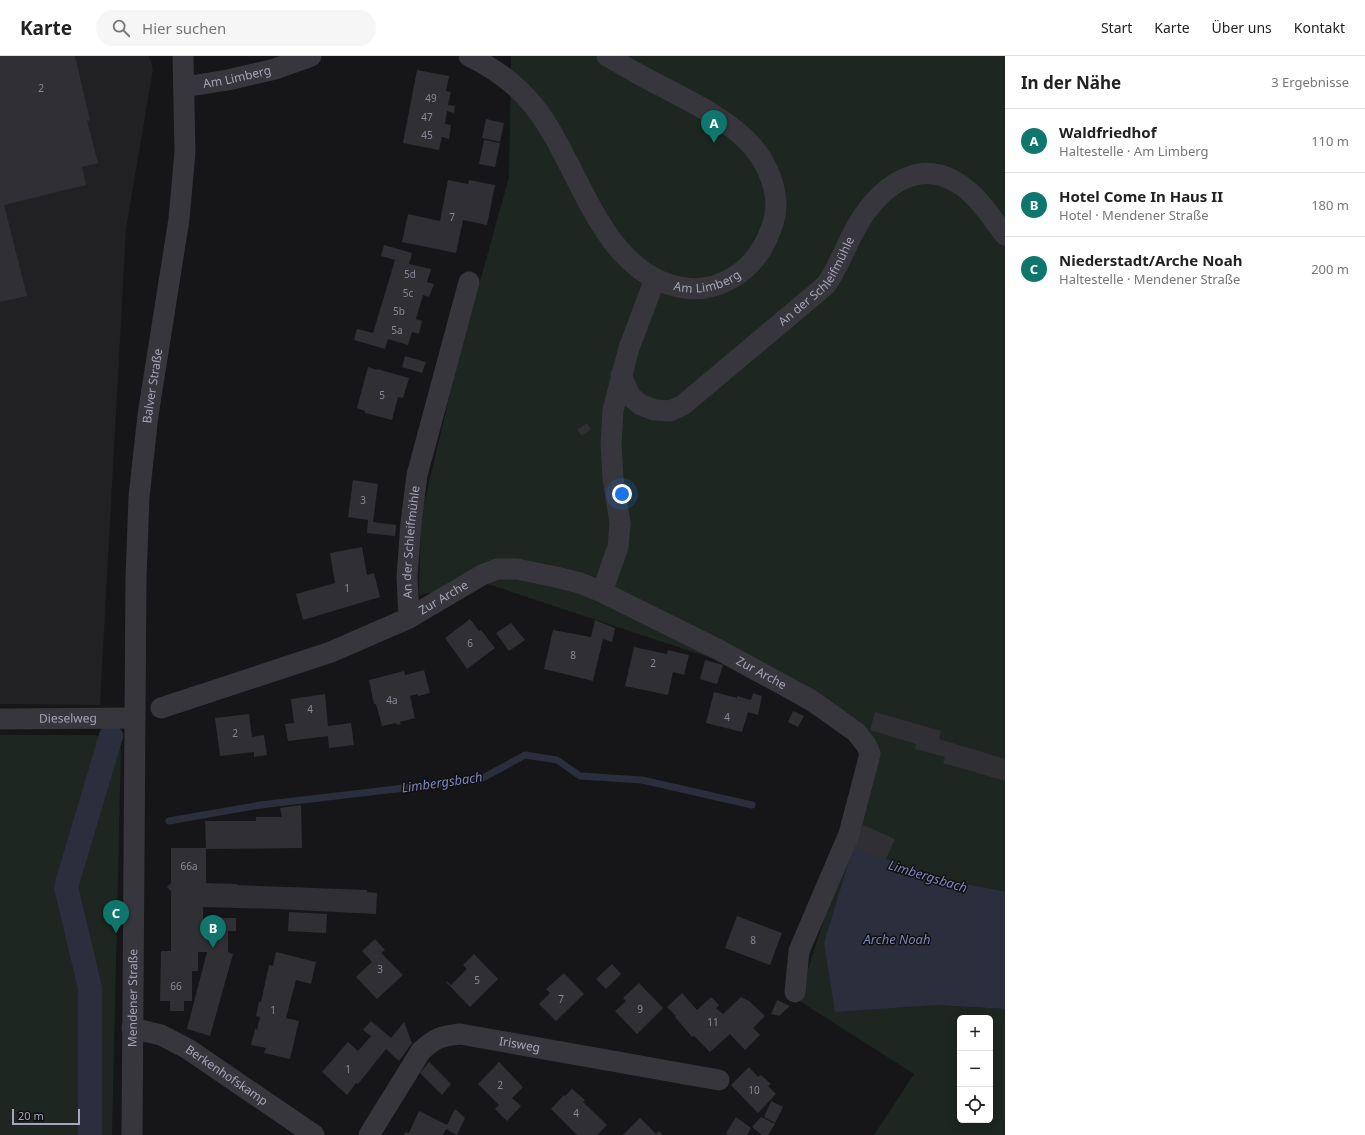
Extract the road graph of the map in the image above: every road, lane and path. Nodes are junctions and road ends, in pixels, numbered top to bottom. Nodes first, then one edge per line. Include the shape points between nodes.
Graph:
1 (183, 56) edge
2 (311, 56) edge
3 (469, 56) edge
4 (606, 56) edge
5 (184, 87) junction
6 (1005, 235) edge
7 (654, 279) junction
8 (469, 282) dead end
9 (621, 375) junction
10 (602, 592) junction
11 (409, 618) junction
12 (161, 708) dead end
13 (135, 718) junction
14 (0, 720) edge
15 (795, 992) dead end
16 (132, 1028) junction
17 (719, 1080) dead end
18 (306, 1132) edge
19 (132, 1135) edge
20 (369, 1135) edge

1 - 5 street, Balver Straße
2 - 5 street, Am Limberg via 275,69
3 - 7 street, Am Limberg via 507,78 533,105 550,130 614,244 629,261
4 - 7 street, Am Limberg via 726,123 752,146 759,156 770,174 776,195 775,218 767,241 757,258 742,272 712,287 692,289
5 - 13 street, Balver Straße via 180,219 148,415 139,497
6 - 9 street, An der Schleifmühle via 984,206 956,181 939,174 922,172 906,177 880,196 867,212 826,285 683,405 670,410 655,410 641,405 630,396
7 - 9 street
8 - 11 street, An der Schleifmühle via 417,475 407,577
9 - 10 street via 613,410 610,444 620,524 618,547
10 - 11 street, Zur Arche via 556,577 517,569 497,569 482,574
10 - 15 street, Zur Arche via 717,649 810,700 856,732 867,746 870,754 849,834 800,950
11 - 12 street via 331,652
13 - 14 street, Dieselweg
13 - 16 street, Mendener Straße
16 - 18 street, Berkenhofskamp via 161,1035 188,1049
16 - 19 street, Mendener Straße
17 - 20 street, Irisweg via 460,1034 446,1036 432,1040 421,1051

